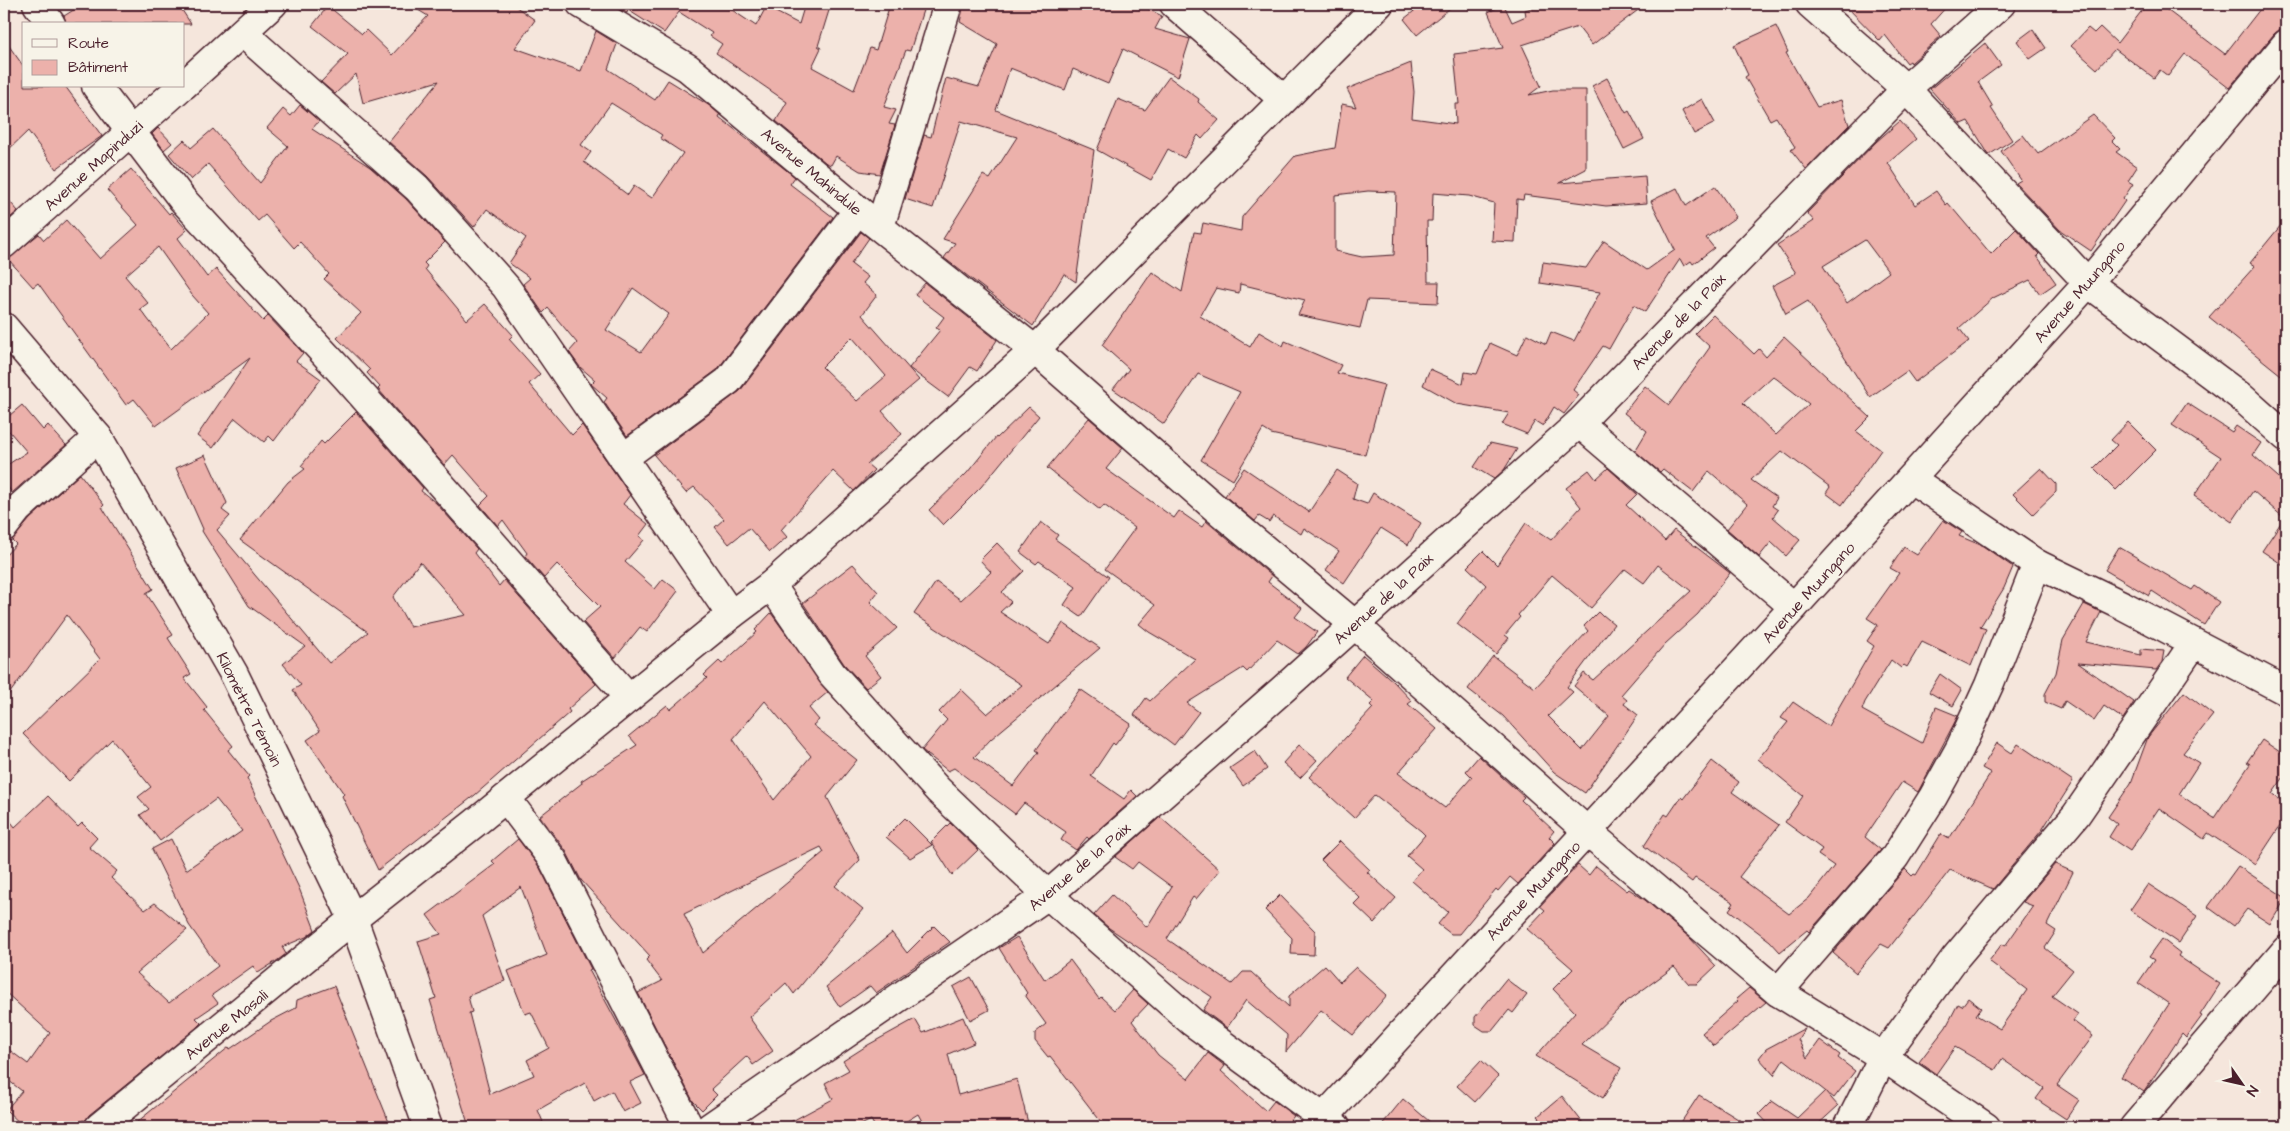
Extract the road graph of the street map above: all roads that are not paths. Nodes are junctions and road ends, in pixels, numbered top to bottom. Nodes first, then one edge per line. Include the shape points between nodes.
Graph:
1 (37, 4) edge
2 (273, 4) edge
3 (581, 4) edge
4 (948, 4) edge
5 (1174, 4) edge
6 (1379, 4) edge
7 (1810, 4) edge
8 (2001, 4) edge
9 (50, 22) edge
10 (243, 33) junction
11 (2286, 44) edge
12 (185, 83) edge
13 (97, 88) edge
14 (180, 88) edge
15 (1906, 88) junction
16 (1283, 99) junction
17 (130, 132) junction
18 (858, 210) junction
19 (880, 227) junction
20 (4, 244) edge
21 (2088, 283) junction
22 (4, 327) edge
23 (1035, 350) junction
24 (1579, 423) junction
25 (98, 437) junction
26 (2286, 437) edge
27 (623, 458) junction
28 (1911, 479) junction
29 (4, 527) edge
30 (2037, 564) junction
31 (771, 585) junction
32 (1794, 607) junction
33 (731, 615) junction
34 (1354, 624) junction
35 (2194, 643) junction
36 (2286, 692) edge
37 (629, 698) junction
38 (506, 798) junction
39 (1587, 831) junction
40 (1048, 896) junction
41 (353, 919) junction
42 (2286, 950) edge
43 (1778, 992) junction
44 (1883, 1057) junction
45 (1324, 1124) edge
46 (99, 1127) edge
47 (428, 1127) edge
48 (689, 1127) edge
49 (710, 1127) edge
50 (1848, 1127) edge
51 (1986, 1127) edge
52 (2134, 1127) edge

1 - 9 street
2 - 10 street, Avenue Mapinduzi
3 - 18 street, Avenue Mahindule via 688,68
4 - 19 street
5 - 16 street
6 - 16 street, Avenue Masali
7 - 15 street
8 - 15 street, Avenue de la Paix
10 - 12 street, Avenue Mapinduzi
10 - 27 street via 423,194 506,287
11 - 21 street, Avenue Muungano
13 - 17 street
14 - 17 street, Avenue Mapinduzi
15 - 21 street
15 - 24 street, Avenue de la Paix
16 - 23 street, Avenue Masali
17 - 20 street, Avenue Mapinduzi
17 - 37 street via 182,199 347,378
18 - 19 street, Avenue Mahindule
18 - 27 street via 728,381
19 - 23 street, Avenue Mahindule
21 - 26 street via 2240,396
21 - 28 street, Avenue Muungano
22 - 25 street, Kilomètre Témoin
23 - 31 street, Avenue Masali
23 - 34 street, Avenue Mahindule
24 - 32 street
24 - 34 street, Avenue de la Paix
25 - 29 street via 18,509
25 - 41 street, Kilomètre Témoin via 234,674
27 - 33 street
28 - 30 street
28 - 32 street, Avenue Muungano
30 - 35 street
30 - 43 street via 1989,685 1933,797 1895,857
31 - 33 street, Avenue Masali
31 - 40 street via 832,674 938,790
32 - 39 street, Avenue Muungano
33 - 37 street, Avenue Masali
34 - 39 street, Avenue Mahindule
34 - 40 street, Avenue de la Paix
35 - 36 street
35 - 44 street via 2076,815 1955,958
37 - 38 street, Avenue Masali
38 - 41 street, Avenue Masali
38 - 48 street via 552,860
39 - 43 street, Avenue Mahindule
39 - 45 street, Avenue Muungano
40 - 45 street via 1192,1022
40 - 49 street, Avenue de la Paix
41 - 46 street, Avenue Masali
41 - 47 street, Kilomètre Témoin
42 - 52 street
43 - 44 street, Avenue Mahindule
44 - 50 street
44 - 51 street, Avenue Mahindule

